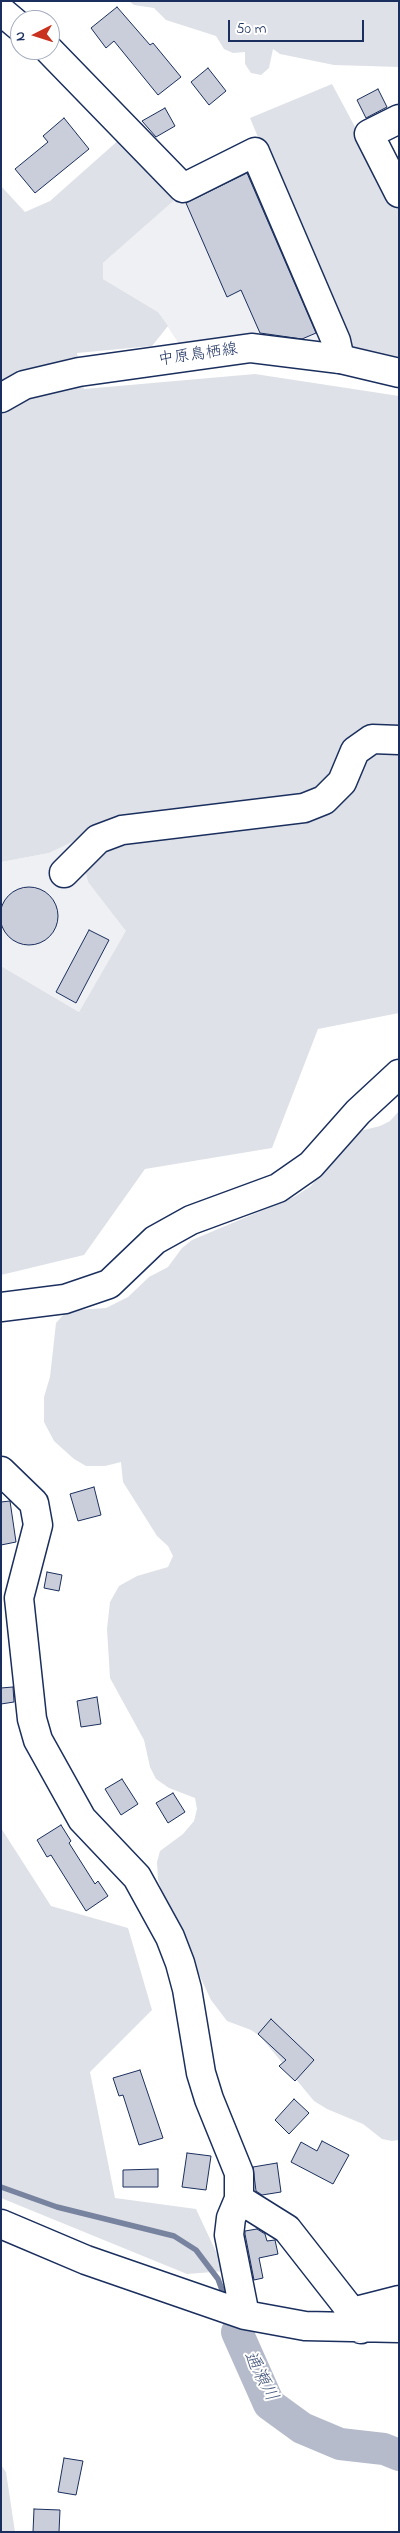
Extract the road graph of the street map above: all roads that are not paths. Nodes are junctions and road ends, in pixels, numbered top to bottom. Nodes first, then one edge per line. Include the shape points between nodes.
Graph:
1 (59, 60) edge
2 (399, 119) edge
3 (399, 193) edge
4 (340, 359) junction
5 (399, 373) edge
6 (1, 398) edge
7 (399, 740) edge
8 (64, 873) dead end
9 (399, 1074) edge
10 (1, 1307) edge
11 (1, 1471) edge
12 (239, 2199) junction
13 (1, 2224) edge
14 (399, 2300) edge
15 (245, 2315) junction
16 (356, 2320) junction
17 (399, 2328) edge

1 - 4 street via 183,188 256,152 336,341
2 - 3 street via 369,134
4 - 5 street, 中原鳥栖線
4 - 6 street, 中原鳥栖線 via 251,348 79,372 24,385
7 - 8 street via 372,739 355,750 342,782 324,800 304,808 122,830 98,839
9 - 10 street via 358,1112 311,1165 278,1188 191,1220 155,1240 109,1284 66,1299
11 - 12 street via 34,1503 38,1525 19,1598 32,1719 38,1740 82,1818 137,1877 170,1937 187,1989 201,2073 240,2173
12 - 15 street via 231,2218 229,2235
12 - 16 street via 287,2229
13 - 15 street via 86,2260
14 - 16 street
15 - 16 street via 305,2326
16 - 17 street

